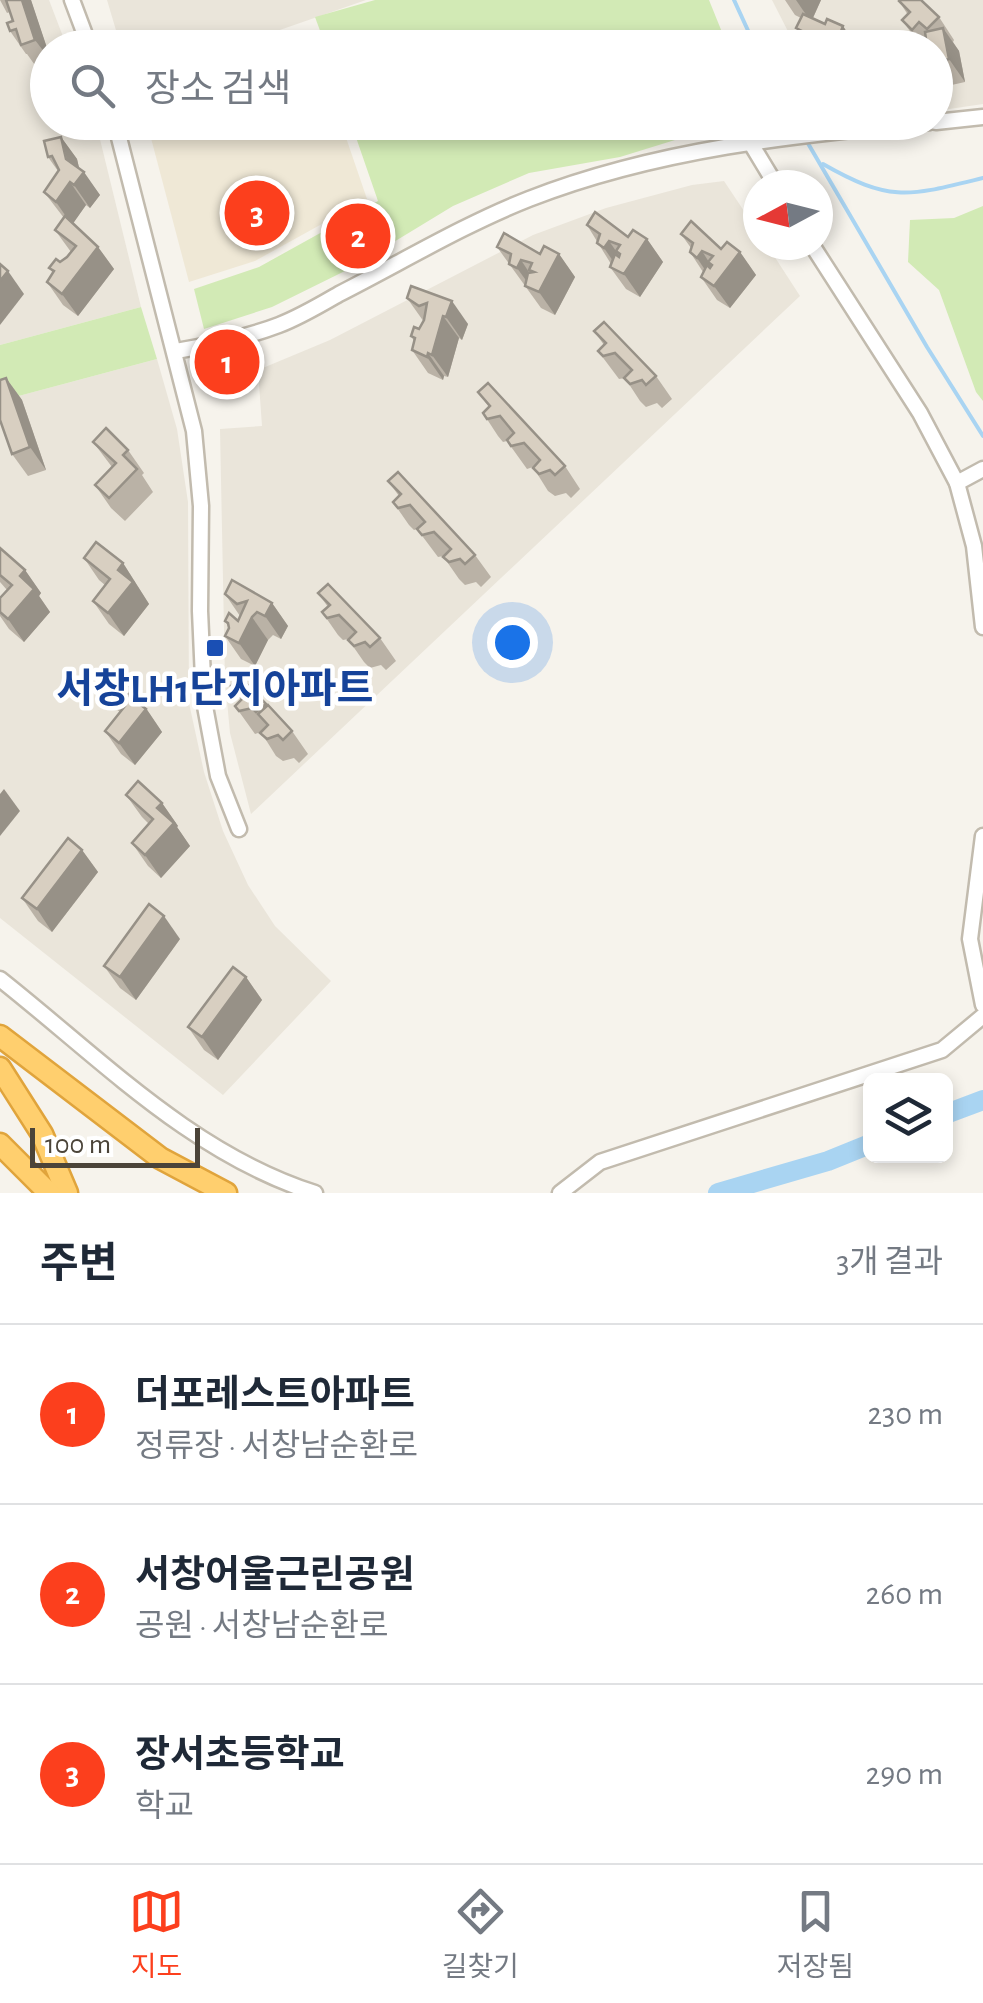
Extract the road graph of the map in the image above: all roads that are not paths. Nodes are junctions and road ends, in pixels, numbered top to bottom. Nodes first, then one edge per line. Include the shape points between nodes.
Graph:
1 (72, 0) edge
2 (83, 30) edge
3 (983, 118) edge
4 (953, 120) edge
5 (121, 140) edge
6 (759, 140) edge
7 (750, 142) junction
8 (767, 170) edge
9 (822, 260) edge
10 (176, 352) junction
11 (970, 476) edge
12 (983, 627) edge
13 (239, 829) dead end
14 (983, 836) edge
15 (0, 979) edge
16 (983, 1005) edge
17 (983, 1016) edge
18 (0, 1036) edge
19 (0, 1068) edge
20 (0, 1144) edge
21 (49, 1193) edge
22 (66, 1193) edge
23 (226, 1193) edge
24 (316, 1193) edge
25 (560, 1193) edge

1 - 2 street
3 - 4 street
5 - 10 street
6 - 7 street
7 - 8 street
7 - 10 street via 528,199 281,324
9 - 11 street via 920,413
10 - 13 street via 194,430 201,506 204,701 218,776
11 - 12 street
14 - 16 street via 970,939
15 - 24 street via 200,1140 247,1167
17 - 25 street via 942,1050 600,1162
18 - 23 highway via 160,1158
19 - 22 highway via 42,1134
20 - 21 highway

